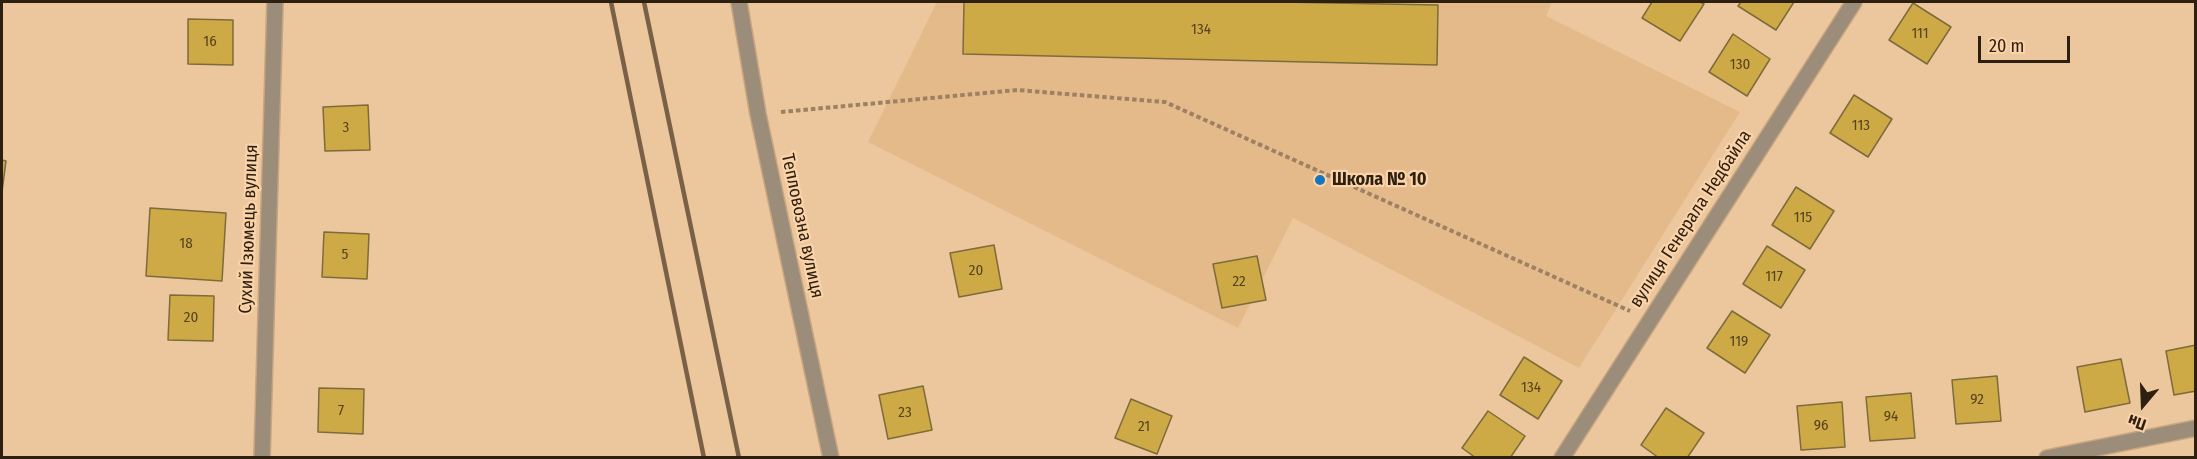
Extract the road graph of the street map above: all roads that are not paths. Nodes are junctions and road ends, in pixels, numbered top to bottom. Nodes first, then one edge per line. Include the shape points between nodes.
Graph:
1 (275, 2) edge
2 (739, 2) edge
3 (1854, 2) edge
4 (2196, 428) edge
5 (2054, 457) edge
6 (262, 458) edge
7 (831, 458) edge
8 (1562, 458) edge

1 - 6 street, Сухий Ізюмець вулиця
2 - 7 street, Тепловозна вулиця via 758,114
3 - 8 street, вулиця Генерала Недбайла
4 - 5 street

